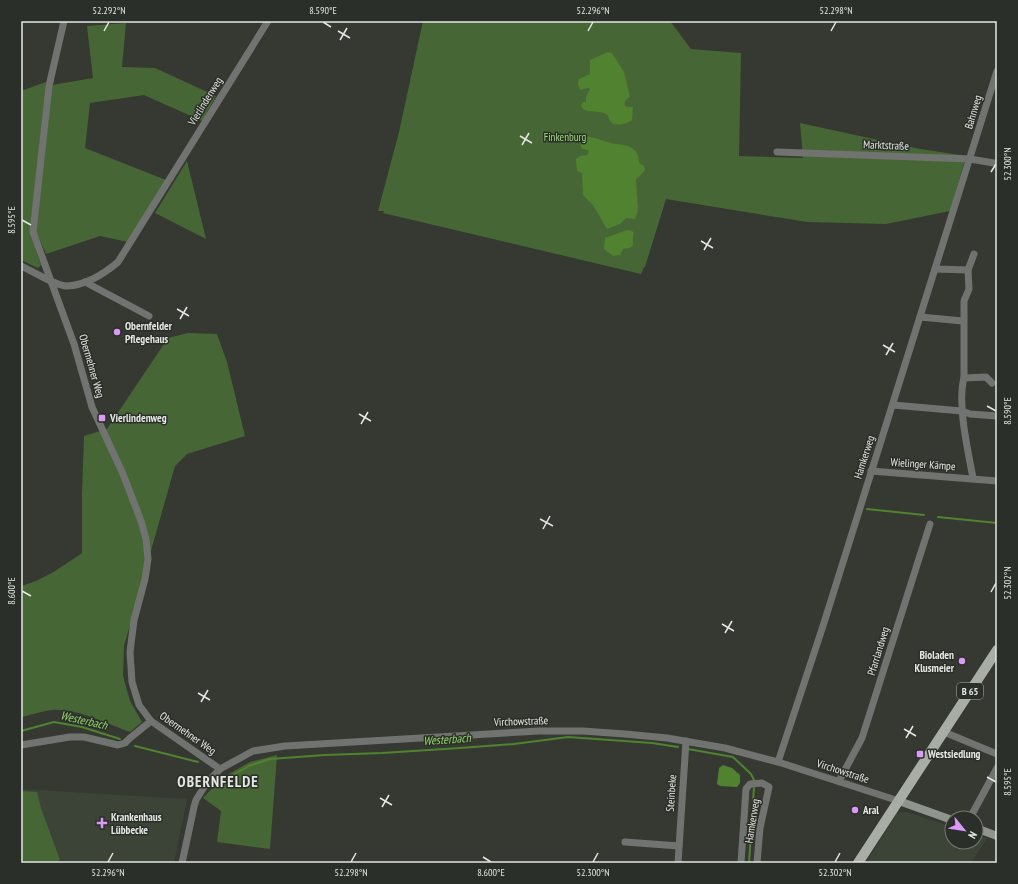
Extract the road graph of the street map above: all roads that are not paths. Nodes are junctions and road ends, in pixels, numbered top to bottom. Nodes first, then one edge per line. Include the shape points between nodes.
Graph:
1 (64, 21) edge
2 (268, 21) edge
3 (997, 71) edge
4 (777, 152) dead end
5 (970, 159) junction
6 (994, 163) dead end
7 (974, 254) dead end
8 (21, 266) edge
9 (935, 269) junction
10 (968, 270) junction
11 (52, 281) junction
12 (85, 282) junction
13 (149, 316) dead end
14 (920, 317) junction
15 (963, 321) junction
16 (964, 378) junction
17 (992, 383) dead end
18 (893, 405) junction
19 (962, 411) junction
20 (997, 416) edge
21 (872, 471) junction
22 (973, 478) junction
23 (997, 480) edge
24 (930, 524) dead end
25 (997, 650) edge
26 (151, 721) junction
27 (944, 732) junction
28 (686, 741) junction
29 (21, 745) edge
30 (997, 754) edge
31 (778, 762) junction
32 (997, 768) edge
33 (220, 769) junction
34 (839, 781) junction
35 (899, 801) junction
36 (974, 810) edge
37 (944, 817) edge
38 (984, 831) edge
39 (997, 836) edge
40 (625, 842) dead end
41 (680, 846) junction
42 (182, 863) edge
43 (678, 863) edge
44 (741, 863) edge
45 (757, 863) edge
46 (858, 863) edge

1 - 11 street, Obermehner Weg via 49,86 33,232
2 - 12 street, Vierlindenweg via 118,262
3 - 5 street, Bahnweg
4 - 5 street, Marktstraße
5 - 6 street, Marktstraße
5 - 9 street, Hamkerweg
7 - 10 street, Wielinger Kämpe
8 - 11 street, Vierlindenweg
9 - 10 street
9 - 14 street, Hamkerweg
10 - 15 street, Wielinger Kämpe via 969,289 964,301
11 - 12 street, Vierlindenweg via 67,286
11 - 26 street, Obermehner Weg via 92,407 124,474 146,539 146,579 134,620 130,652 132,682 139,705
12 - 13 street
14 - 15 street
14 - 18 street, Hamkerweg
15 - 16 street, Wielinger Kämpe
16 - 17 street via 986,377
16 - 19 street, Wielinger Kämpe via 961,387
18 - 19 street
18 - 21 street, Hamkerweg
19 - 20 street
19 - 22 street, Wielinger Kämpe
21 - 22 street, Wielinger Kämpe
21 - 31 street, Hamkerweg
22 - 23 street, Wielinger Kämpe
24 - 34 street, Pfarrlandweg via 862,738
25 - 27 main road, B 65
26 - 29 street via 125,743 118,745 84,737
26 - 33 street, Obermehner Weg
27 - 30 street
27 - 35 main road, B 65
28 - 31 street, Virchowstraße
28 - 33 street, Virchowstraße via 583,731 539,731 285,746 254,751
28 - 41 street, Steinbeke
31 - 34 street, Virchowstraße
32 - 36 street
33 - 42 street, Virchowstraße via 196,800
34 - 35 street, Virchowstraße
35 - 37 main road
35 - 46 main road, B 65
38 - 39 main road
40 - 41 street
41 - 43 street, Steinbeke
44 - 45 street, Hamkerweg via 746,789 750,784 762,783 769,787 760,828

